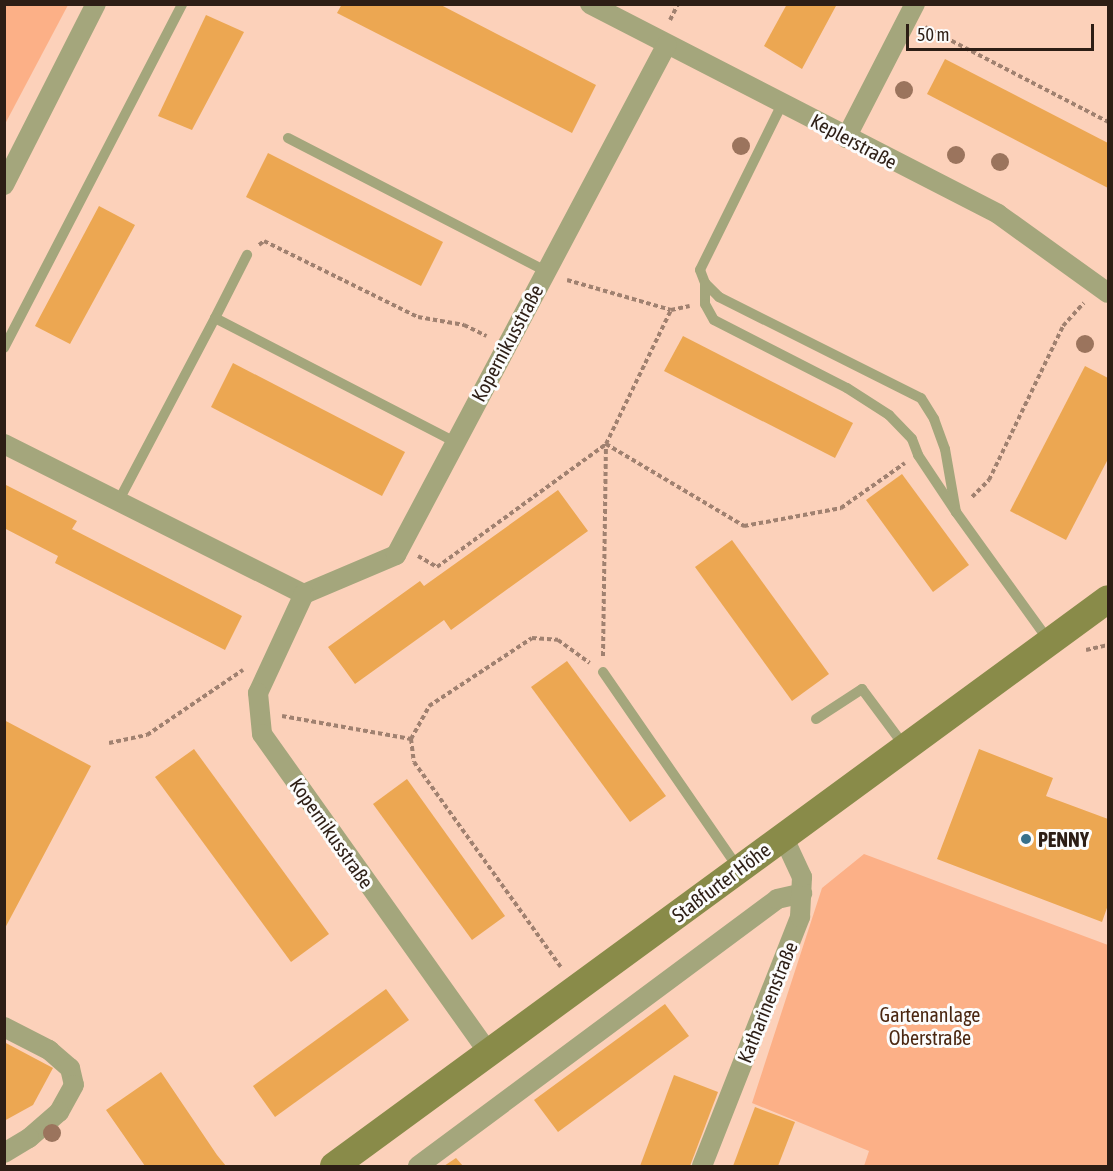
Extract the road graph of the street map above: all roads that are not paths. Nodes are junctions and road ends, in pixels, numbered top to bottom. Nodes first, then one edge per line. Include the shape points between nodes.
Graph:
1 (96, 4) edge
2 (182, 4) edge
3 (590, 4) edge
4 (911, 11) edge
5 (667, 44) junction
6 (782, 104) junction
7 (288, 138) dead end
8 (846, 138) junction
9 (4, 185) edge
10 (247, 255) road end
11 (546, 271) junction
12 (705, 284) junction
13 (1108, 293) edge
14 (215, 318) junction
15 (4, 348) edge
16 (455, 442) junction
17 (4, 444) edge
18 (118, 502) junction
19 (956, 512) junction
20 (304, 594) junction
21 (1108, 599) edge
22 (1050, 643) junction
23 (603, 672) road end
24 (816, 719) dead end
25 (905, 747) junction
26 (783, 836) junction
27 (739, 869) junction
28 (802, 893) junction
29 (4, 1027) edge
30 (489, 1054) junction
31 (4, 1153) edge
32 (334, 1167) edge
33 (418, 1167) edge
34 (702, 1167) edge

1 - 9 street
2 - 15 lane
3 - 5 street, Keplerstraße
4 - 8 street
5 - 6 street, Keplerstraße
5 - 11 street, Kopernikusstraße
6 - 8 street, Keplerstraße
6 - 12 lane via 700,270
7 - 11 lane
8 - 13 street, Keplerstraße via 998,214
10 - 14 lane
11 - 16 street, Kopernikusstraße
12 - 19 lane via 705,303 714,320 847,388 889,415 912,439 918,455
12 - 19 lane via 719,297 921,398 945,449
14 - 16 lane
14 - 18 lane
16 - 20 street, Kopernikusstraße via 396,555
17 - 18 street
18 - 20 street
19 - 22 lane
20 - 30 street, Kopernikusstraße via 258,693 262,734
21 - 22 main road, Staßfurter Höhe
22 - 25 main road, Staßfurter Höhe
23 - 27 lane
24 - 25 lane via 862,689
25 - 26 main road, Staßfurter Höhe
26 - 27 main road, Staßfurter Höhe
26 - 28 street, Katharinenstraße via 798,863
27 - 30 main road, Staßfurter Höhe
28 - 33 street via 777,899
28 - 34 street, Katharinenstraße via 800,917
29 - 31 street via 49,1050 70,1068 74,1085 59,1112
30 - 32 main road, Staßfurter Höhe

